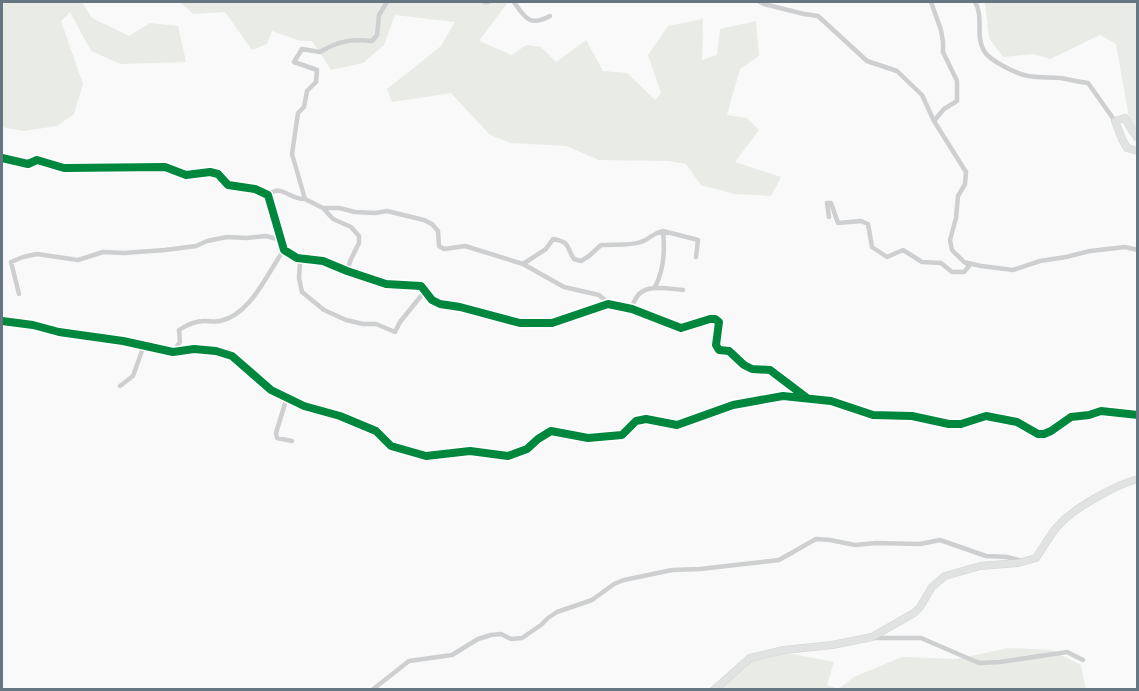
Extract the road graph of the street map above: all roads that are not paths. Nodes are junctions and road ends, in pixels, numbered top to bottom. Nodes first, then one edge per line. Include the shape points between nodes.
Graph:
1 (387, 2) edge
2 (514, 2) edge
3 (760, 2) edge
4 (932, 2) edge
5 (975, 2) edge
6 (550, 16) dead end
7 (943, 42) junction
8 (935, 48) dead end
9 (934, 121) junction
10 (1115, 121) junction
11 (1137, 137) edge
12 (1137, 151) edge
13 (2, 158) edge
14 (268, 195) junction
15 (305, 199) junction
16 (323, 208) junction
17 (829, 217) dead end
18 (663, 231) junction
19 (281, 240) junction
20 (284, 250) junction
21 (1137, 250) edge
22 (696, 256) dead end
23 (297, 258) junction
24 (964, 262) junction
25 (523, 264) junction
26 (347, 271) junction
27 (655, 286) junction
28 (683, 290) dead end
29 (426, 291) junction
30 (19, 294) dead end
31 (608, 304) junction
32 (632, 309) junction
33 (2, 321) edge
34 (144, 345) junction
35 (173, 352) junction
36 (120, 386) dead end
37 (287, 397) junction
38 (807, 398) junction
39 (1137, 415) edge
40 (292, 441) dead end
41 (1137, 479) edge
42 (1026, 562) junction
43 (872, 638) junction
44 (1083, 660) dead end
45 (372, 690) edge
46 (714, 690) edge

1 - 15 street via 372,41 345,41 320,52 302,49 294,62 317,70 316,82 307,91 304,107 298,113 292,154
2 - 6 street via 531,20
3 - 9 street via 818,16 867,61 897,71 922,95
4 - 7 street
5 - 10 street via 984,52 1026,76 1088,83
7 - 8 street
7 - 9 street via 943,52 957,81 957,100
9 - 24 street via 966,172 950,240 952,250
10 - 11 street via 1125,118
10 - 12 street via 1127,148
13 - 14 street via 28,164 37,160 64,168 165,167 186,175 210,172 218,174 228,185
14 - 15 street via 275,190
14 - 19 street
15 - 16 street
16 - 25 street via 387,211 424,220 438,231 439,246 444,249 465,246
16 - 26 street via 359,236
17 - 24 street via 827,203 831,203 838,223 861,220 868,224 872,247 887,257 903,250 922,262 941,263 952,272 964,272 969,266
18 - 22 street via 698,240
18 - 25 street via 639,243 601,245 581,261 574,259 563,240 553,239 546,249
18 - 27 street via 665,249
19 - 20 street
19 - 30 street via 266,236 227,237 196,246 103,252 78,260 37,254 11,262
20 - 23 street
20 - 35 street via 242,310 220,321 188,324 179,330 180,342
21 - 24 street via 1125,247 1090,251 1013,270
23 - 26 street via 323,261
23 - 29 street via 302,292 324,310 346,320 376,324 395,332
25 - 31 street via 564,287 599,295
26 - 29 street via 386,284 421,286
27 - 28 street
27 - 32 street via 642,292
29 - 31 street via 440,304 520,323 552,323
31 - 32 street
32 - 38 street via 681,328 715,319 719,322 719,350 729,351 752,369 770,370
33 - 34 street
34 - 35 street
34 - 36 street via 133,376
35 - 37 street via 194,349 232,356 271,390
37 - 38 street via 376,431 391,446 426,456 470,452 508,456 527,449 551,431 588,438 622,435 636,421 646,419 677,425 734,405 783,396
37 - 40 street via 276,433 277,438
38 - 39 street via 831,401 873,415 912,416 950,424 986,416 1017,422 1044,435 1071,417 1101,411
41 - 42 street via 1074,511 1055,529 1036,558
42 - 43 street via 980,566 945,576 932,587 914,614
42 - 45 street via 986,556 940,540 855,545 816,539 779,560 672,570 624,580 592,600 557,612 522,638 491,635 452,655 409,661
43 - 44 street via 921,638 979,663 1067,652
43 - 46 street via 750,658

